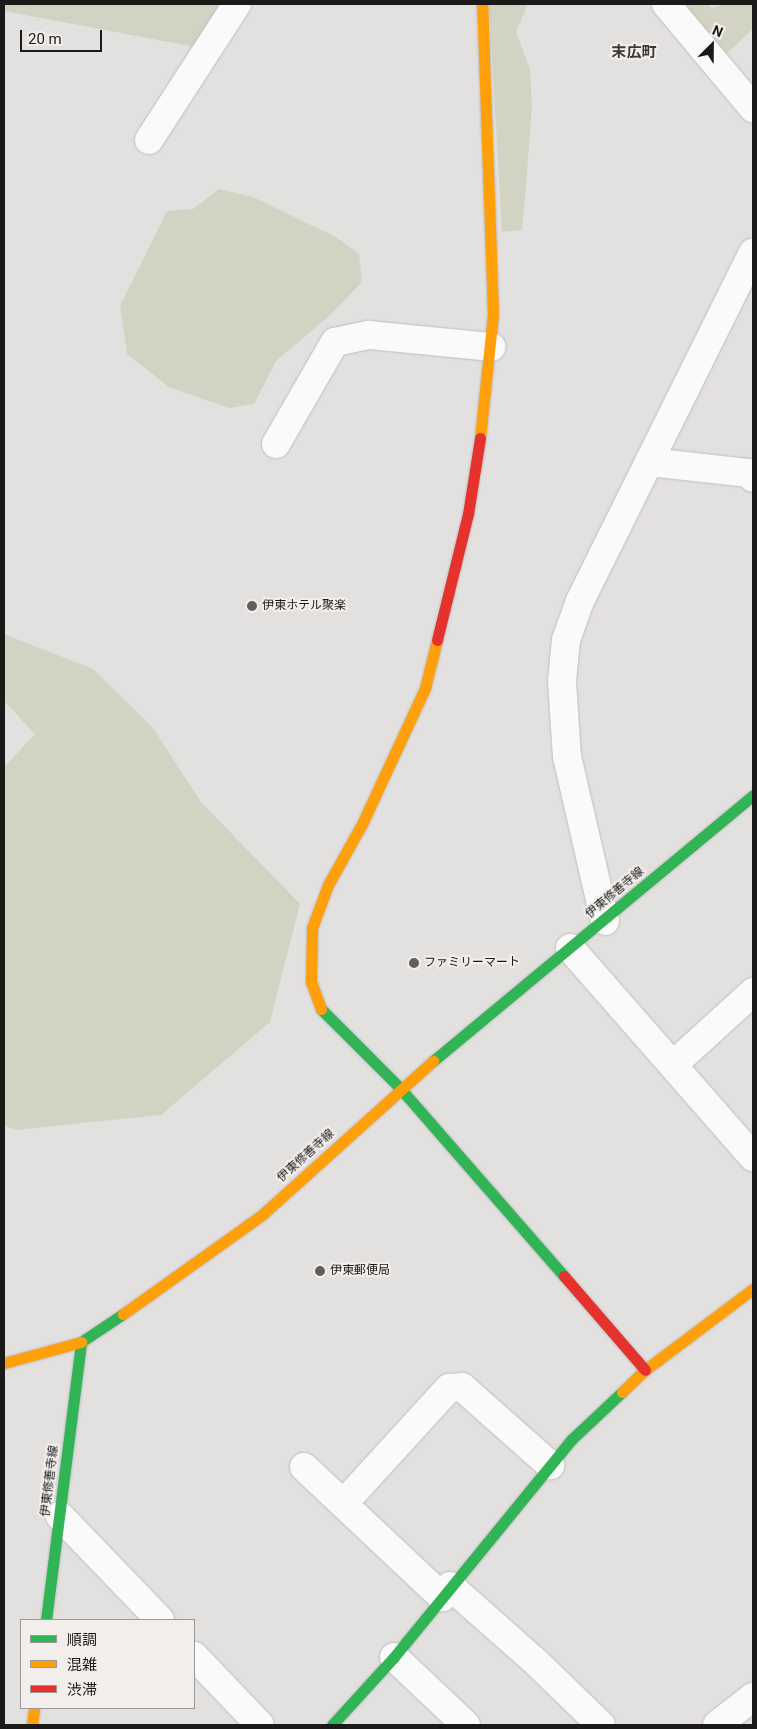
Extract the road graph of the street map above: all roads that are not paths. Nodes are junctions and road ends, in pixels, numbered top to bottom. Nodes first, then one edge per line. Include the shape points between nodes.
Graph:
1 (237, 4) edge
2 (482, 4) edge
3 (666, 4) edge
4 (753, 108) edge
5 (149, 140) dead end
6 (753, 253) edge
7 (490, 347) junction
8 (276, 444) dead end
9 (649, 462) junction
10 (752, 474) edge
11 (753, 795) edge
12 (605, 921) junction
13 (570, 948) junction
14 (753, 992) edge
15 (674, 1064) junction
16 (400, 1088) junction
17 (753, 1157) edge
18 (753, 1289) edge
19 (81, 1342) junction
20 (4, 1363) edge
21 (645, 1370) junction
22 (550, 1465) junction
23 (304, 1467) dead end
24 (343, 1504) junction
25 (60, 1516) junction
26 (446, 1591) junction
27 (46, 1619) edge
28 (159, 1619) edge
29 (195, 1657) edge
30 (394, 1657) junction
31 (753, 1697) edge
32 (34, 1709) edge
33 (32, 1725) edge
34 (260, 1725) edge
35 (332, 1725) edge
36 (466, 1725) edge
37 (601, 1725) edge
38 (716, 1725) edge

1 - 5 street
2 - 7 street via 493,314
3 - 4 street
6 - 9 street
7 - 8 street via 370,335 335,342
7 - 16 street via 468,514 425,688 362,824 328,885 312,928 311,982 319,1006
9 - 10 street
9 - 12 street via 580,601 566,640 562,681 567,757
11 - 12 street, 伊東修善寺線
12 - 13 street, 伊東修善寺線
13 - 15 street
13 - 16 street, 伊東修善寺線
14 - 15 street
15 - 17 street
16 - 19 street, 伊東修善寺線 via 263,1214 171,1283
16 - 21 street
18 - 21 street
19 - 20 street
19 - 25 street, 伊東修善寺線
21 - 22 street via 572,1439
22 - 24 street via 462,1387 448,1388
22 - 26 street
23 - 24 street
24 - 26 street
25 - 27 street, 伊東修善寺線
25 - 28 street
26 - 30 street
26 - 37 street via 537,1663
29 - 34 street
30 - 35 street
30 - 36 street
31 - 38 street
32 - 33 street

